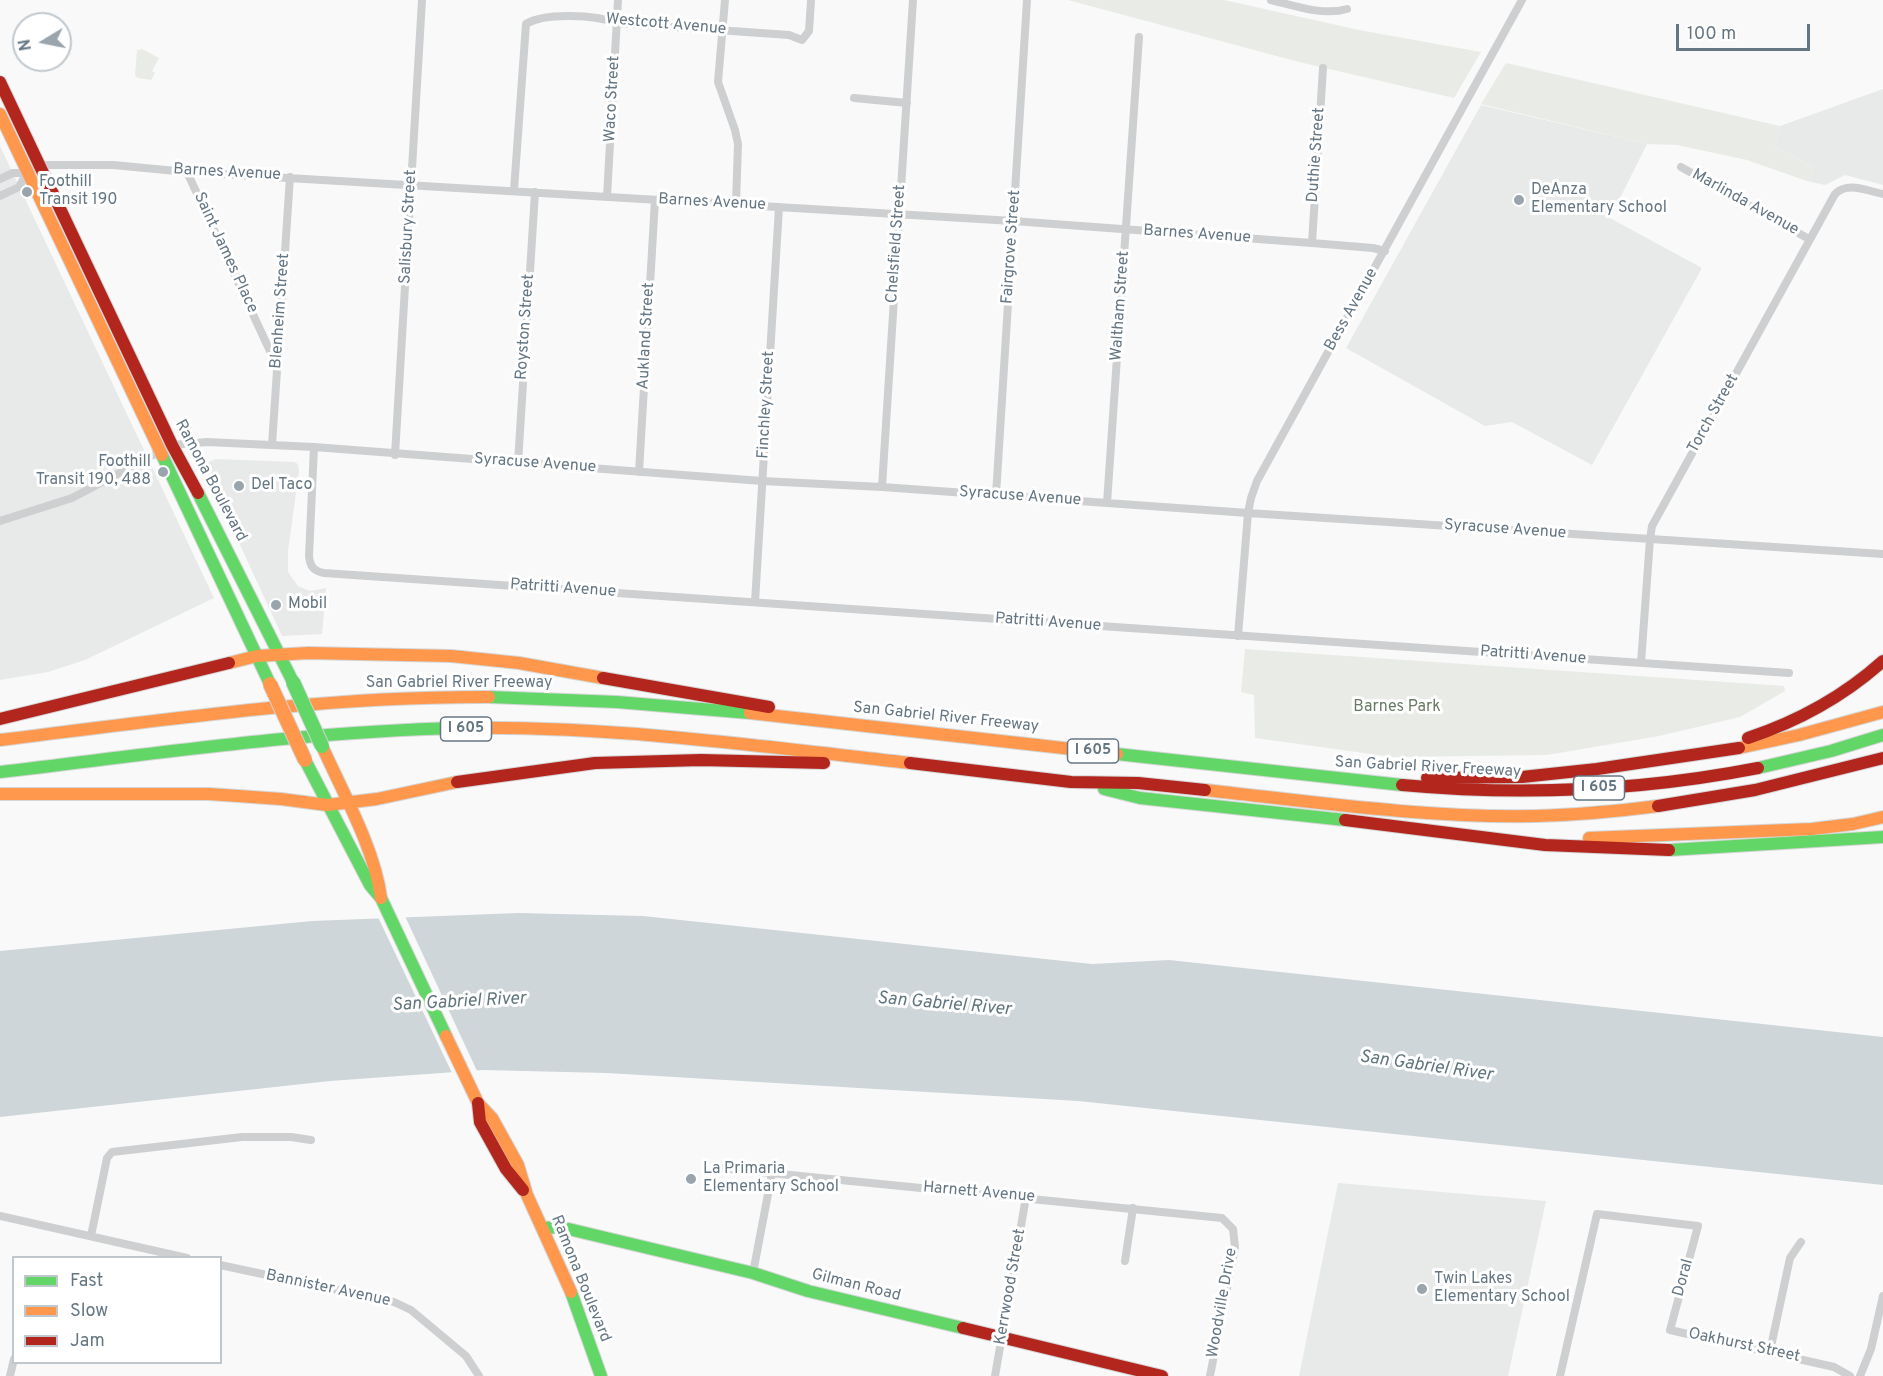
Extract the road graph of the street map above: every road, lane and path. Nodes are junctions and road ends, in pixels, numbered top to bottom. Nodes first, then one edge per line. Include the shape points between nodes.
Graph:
1 (422, 0) edge
2 (618, 0) edge
3 (725, 0) edge
4 (913, 0) edge
5 (1027, 0) edge
6 (1271, 0) edge
7 (1522, 0) edge
8 (811, 2) dead end
9 (1347, 9) dead end
10 (617, 23) junction
11 (722, 30) junction
12 (1139, 37) dead end
13 (1323, 68) dead end
14 (0, 82) edge
15 (854, 98) dead end
16 (906, 103) junction
17 (0, 114) edge
18 (1681, 167) dead end
19 (32, 169) junction
20 (188, 172) junction
21 (290, 177) junction
22 (0, 179) edge
23 (412, 184) junction
24 (514, 190) junction
25 (535, 192) junction
26 (1883, 194) edge
27 (0, 196) edge
28 (608, 197) junction
29 (655, 200) junction
30 (736, 204) junction
31 (779, 207) junction
32 (899, 215) junction
33 (1013, 221) junction
34 (1126, 230) junction
35 (1809, 239) junction
36 (1312, 243) junction
37 (1385, 251) junction
38 (278, 367) junction
39 (272, 445) junction
40 (314, 447) junction
41 (166, 448) junction
42 (395, 455) junction
43 (518, 463) junction
44 (639, 472) junction
45 (762, 481) junction
46 (882, 487) junction
47 (996, 495) junction
48 (1107, 503) junction
49 (1248, 513) junction
50 (0, 521) edge
51 (1650, 538) junction
52 (1883, 554) edge
53 (755, 603) junction
54 (1238, 636) junction
55 (278, 654) junction
56 (256, 656) junction
57 (1883, 661) edge
58 (1641, 663) junction
59 (1789, 673) dead end
60 (1883, 712) edge
61 (0, 718) edge
62 (876, 726) junction
63 (1883, 735) edge
64 (0, 740) edge
65 (1689, 754) junction
66 (1883, 758) edge
67 (932, 765) junction
68 (0, 772) edge
69 (1310, 777) junction
70 (1077, 783) junction
71 (0, 794) edge
72 (349, 803) junction
73 (327, 805) junction
74 (1883, 817) edge
75 (1883, 837) edge
76 (1509, 839) junction
77 (381, 898) junction
78 (311, 1140) dead end
79 (720, 1168) dead end
80 (772, 1173) junction
81 (1026, 1197) junction
82 (1133, 1208) junction
83 (0, 1216) edge
84 (543, 1228) junction
85 (1233, 1229) joint
86 (91, 1236) junction
87 (1801, 1242) dead end
88 (182, 1256) edge
89 (1125, 1261) dead end
90 (222, 1265) edge
91 (753, 1273) junction
92 (1883, 1296) edge
93 (1670, 1330) joint
94 (1003, 1339) junction
95 (1770, 1351) junction
96 (478, 1376) edge
97 (601, 1376) edge
98 (995, 1376) edge
99 (1162, 1376) edge
100 (1210, 1376) edge
101 (1560, 1376) edge
102 (1850, 1376) edge
103 (1860, 1376) edge

1 - 23 street, Salisbury Street
2 - 10 street, Waco Street
3 - 11 street
4 - 16 street, Chelsfield Street
5 - 33 street, Fairgrove Street
6 - 9 street via 1315,10
7 - 37 street, Bess Avenue
8 - 11 street, Westcott Avenue via 809,31 802,40 789,35
10 - 11 street, Westcott Avenue
10 - 24 street, Westcott Avenue via 547,16 526,24
10 - 28 street, Waco Street
11 - 30 street via 718,82 738,144
12 - 34 street, Waltham Street
13 - 36 street, Duthie Street
14 - 19 main road, Ramona Boulevard
15 - 16 street
16 - 32 street, Chelsfield Street
17 - 19 main road, Ramona Boulevard
18 - 35 street, Marlinda Avenue
19 - 20 street, Barnes Avenue via 113,165
19 - 22 street, Barnes Avenue
19 - 27 street via 19,188
19 - 41 main road, Ramona Boulevard
20 - 21 street, Barnes Avenue
20 - 38 street, Saint James Place
21 - 23 street, Barnes Avenue
21 - 38 street, Blenheim Street
23 - 24 street, Barnes Avenue
23 - 42 street, Salisbury Street
24 - 25 street, Barnes Avenue
25 - 28 street, Barnes Avenue
25 - 43 street, Royston Street
26 - 35 street, Torch Street via 1840,189
28 - 29 street, Barnes Avenue
29 - 30 street, Barnes Avenue
29 - 44 street, Aukland Street
30 - 31 street, Barnes Avenue
31 - 32 street, Barnes Avenue
31 - 45 street, Finchley Street
32 - 33 street, Barnes Avenue
32 - 46 street, Chelsfield Street
33 - 34 street, Barnes Avenue
33 - 47 street, Fairgrove Street
34 - 36 street, Barnes Avenue
34 - 48 street, Waltham Street
35 - 51 street, Torch Street via 1652,526
36 - 37 street, Barnes Avenue
37 - 49 street, Bess Avenue via 1257,481
38 - 39 street, Blenheim Street
39 - 40 street, Syracuse Avenue
39 - 41 street, Syracuse Avenue via 207,442
40 - 42 street, Syracuse Avenue
40 - 53 street, Patritti Avenue via 308,542 310,565 317,572
41 - 50 street via 72,498
41 - 55 main road, Ramona Boulevard via 212,520
41 - 56 main road, Ramona Boulevard
42 - 43 street, Syracuse Avenue
43 - 44 street, Syracuse Avenue
44 - 45 street, Syracuse Avenue
45 - 46 street, Syracuse Avenue
45 - 53 street, Finchley Street
46 - 47 street, Syracuse Avenue
47 - 48 street, Syracuse Avenue
48 - 49 street, Syracuse Avenue
49 - 51 street, Syracuse Avenue
49 - 54 street, Bess Avenue
51 - 52 street, Syracuse Avenue
51 - 58 street, Torch Street
53 - 54 street, Patritti Avenue
54 - 58 street, Patritti Avenue
55 - 56 main road
55 - 62 main road via 440,656 519,663
55 - 72 main road, Ramona Boulevard, bridge
56 - 61 main road
56 - 73 main road, Ramona Boulevard, bridge
57 - 65 main road via 1810,713 1755,735
58 - 59 street, Patritti Avenue
60 - 65 main road via 1799,735
62 - 64 main road, San Gabriel River Freeway / I 605 via 619,702 408,699 241,711
62 - 69 main road, San Gabriel River Freeway / I 605
63 - 69 main road, San Gabriel River Freeway / I 605 via 1798,760 1737,772 1596,788 1454,789
65 - 69 main road via 1522,777
66 - 70 main road, I 605 via 1743,794 1538,816 1388,809 1142,783
67 - 68 main road, I 605 via 594,732 476,729 270,739
67 - 70 main road, I 605
67 - 72 main road via 701,760 595,763 481,778
70 - 76 main road via 1140,798
71 - 73 main road via 209,794
72 - 73 main road
72 - 77 main road, Ramona Boulevard via 379,880
73 - 77 main road, Ramona Boulevard
74 - 76 main road via 1829,828
75 - 76 main road via 1667,850 1545,845
77 - 84 main road, Ramona Boulevard via 475,1097 480,1122
78 - 86 street via 242,1137 112,1152 107,1158
79 - 80 street, Harnett Avenue
80 - 81 street, Harnett Avenue
80 - 91 street
81 - 82 street, Harnett Avenue
81 - 94 street, Kerrwood Street
82 - 85 street, Harnett Avenue via 1222,1218
82 - 89 street
83 - 86 street
84 - 91 main road, Gilman Road via 560,1227
84 - 97 main road, Ramona Boulevard via 573,1296
85 - 100 street, Woodville Drive via 1235,1246
86 - 88 street
87 - 95 street via 1790,1258
90 - 96 street, Bannister Avenue via 394,1302 411,1310 466,1356
91 - 94 main road, Gilman Road via 808,1291
92 - 103 street via 1871,1349
93 - 95 street, Oakhurst Street
93 - 101 street, Doral via 1698,1226 1597,1214
94 - 98 street, Kerrwood Street
94 - 99 main road, Gilman Road
95 - 102 street, Oakhurst Street via 1834,1367

